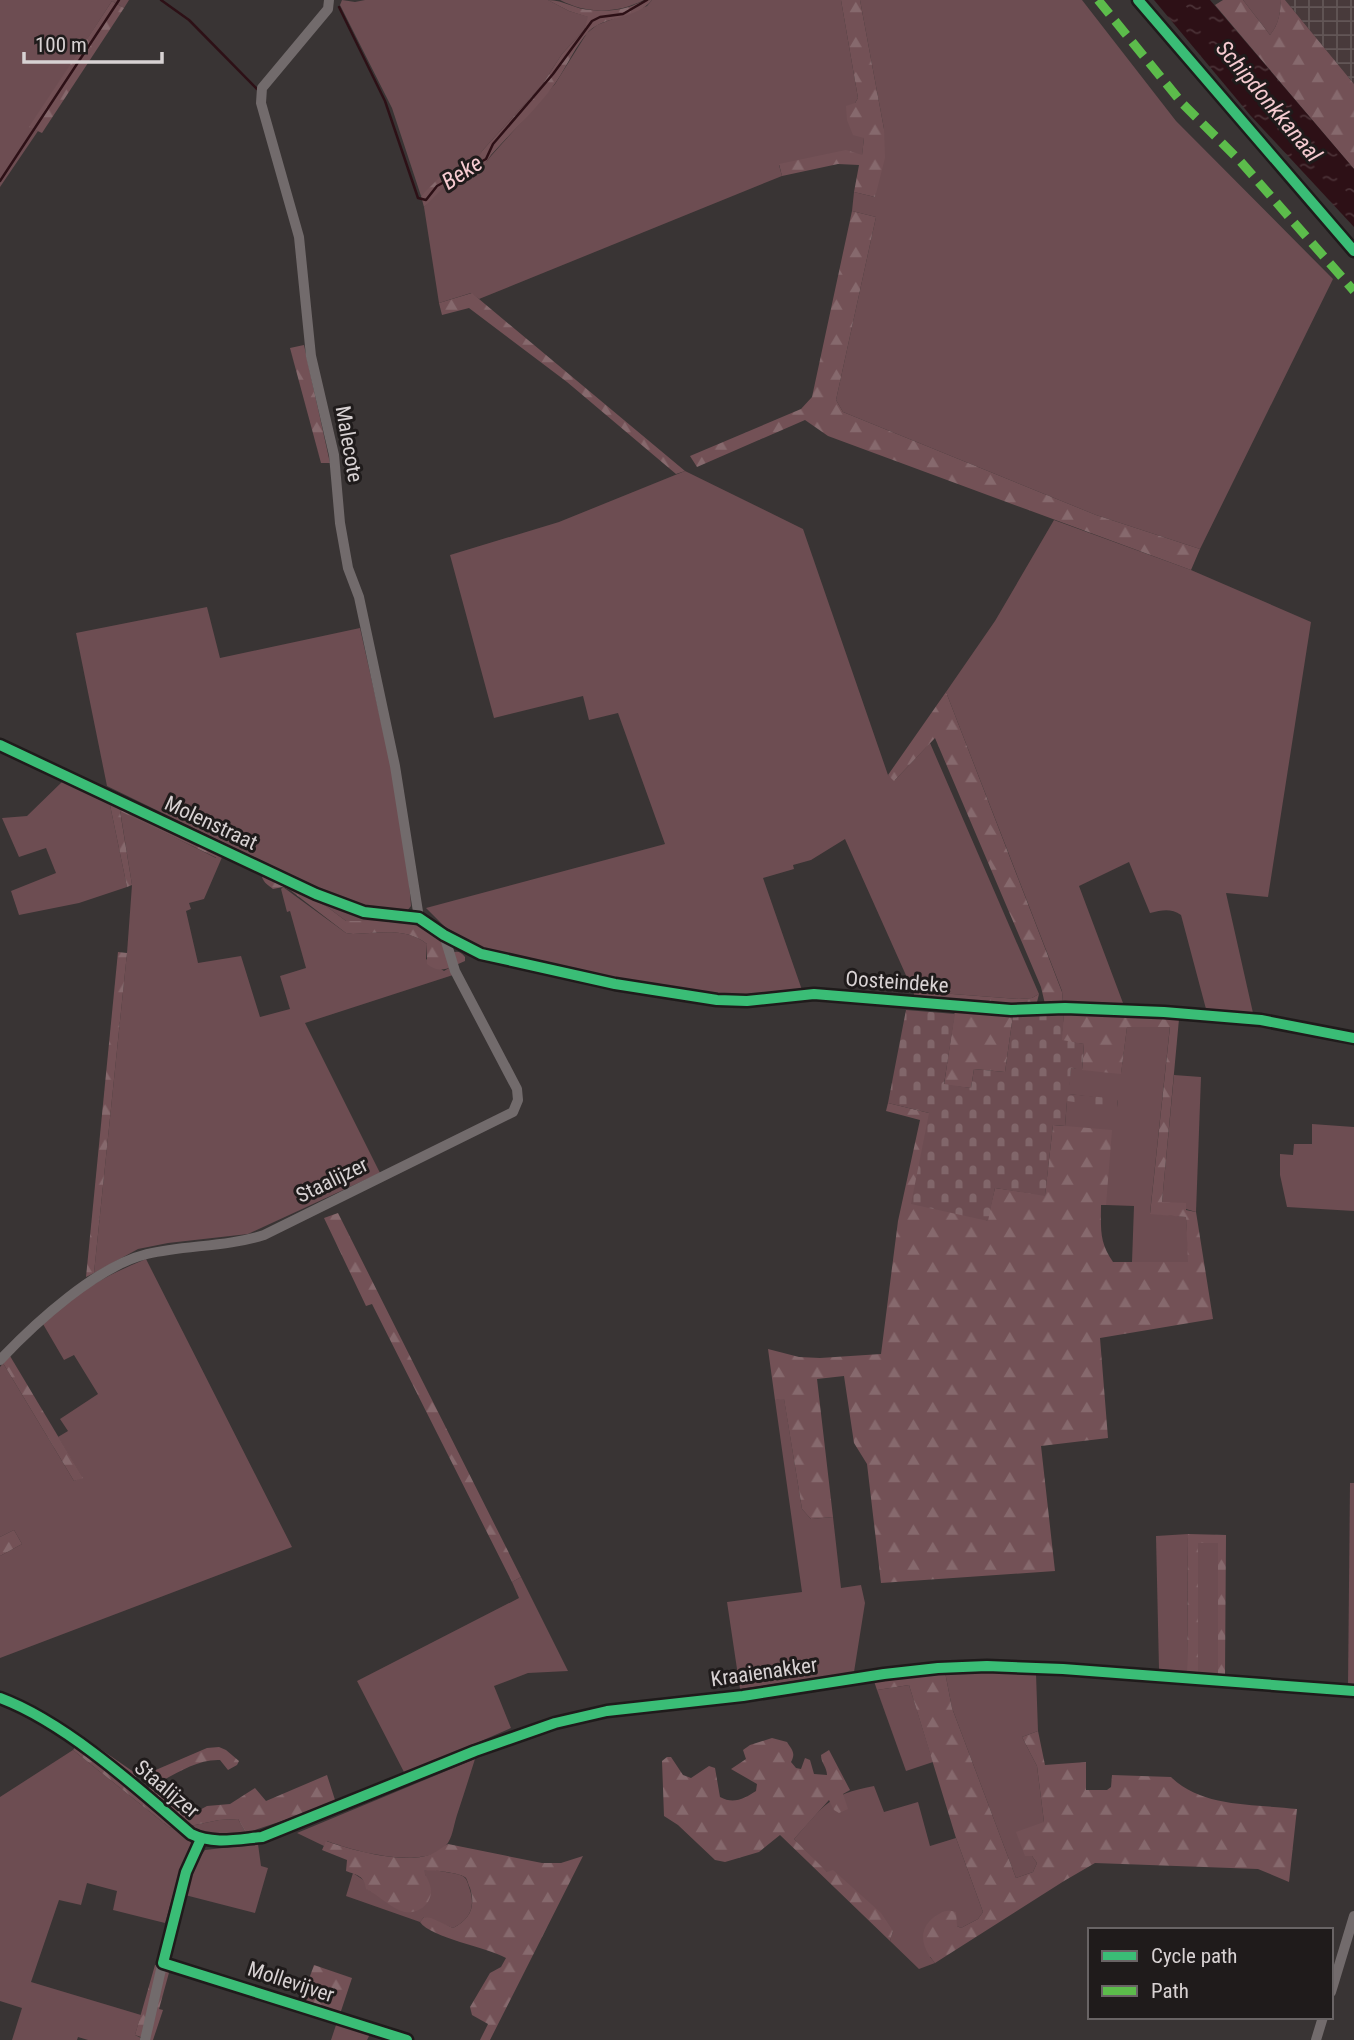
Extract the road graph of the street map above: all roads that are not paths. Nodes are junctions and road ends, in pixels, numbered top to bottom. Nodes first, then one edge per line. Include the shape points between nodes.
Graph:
1 (329, 0) edge
2 (0, 745) edge
3 (415, 918) junction
4 (444, 935) junction
5 (1354, 1038) edge
6 (0, 1360) edge
7 (1354, 1691) edge
8 (0, 1698) edge
9 (201, 1839) junction
10 (1354, 1916) edge
11 (163, 1963) junction
12 (1333, 1985) edge
13 (1322, 2019) edge
14 (145, 2040) edge
15 (407, 2040) edge
16 (1315, 2040) edge

1 - 3 street, Malecote via 328,9 262,88 261,103 299,237 311,356 334,454 348,568 359,597 395,766
2 - 3 street, Molenstraat via 316,894 364,912
3 - 4 street, Oosteindeke
4 - 5 street, Oosteindeke via 481,954 615,984 717,1000 814,995 1011,1010 1164,1012 1261,1020
4 - 6 street, Staalijzer via 455,971 517,1089 519,1100 513,1112 264,1235 145,1254 116,1267 56,1306
7 - 9 street, Kraaienakker via 1063,1668 938,1668 884,1674 607,1711 555,1723 262,1837
8 - 9 street, Staalijzer via 43,1719 97,1756
9 - 11 street, Staalijzer via 183,1883
10 - 12 street
11 - 14 street, Staalijzer
11 - 15 street, Mollevijver
13 - 16 street

